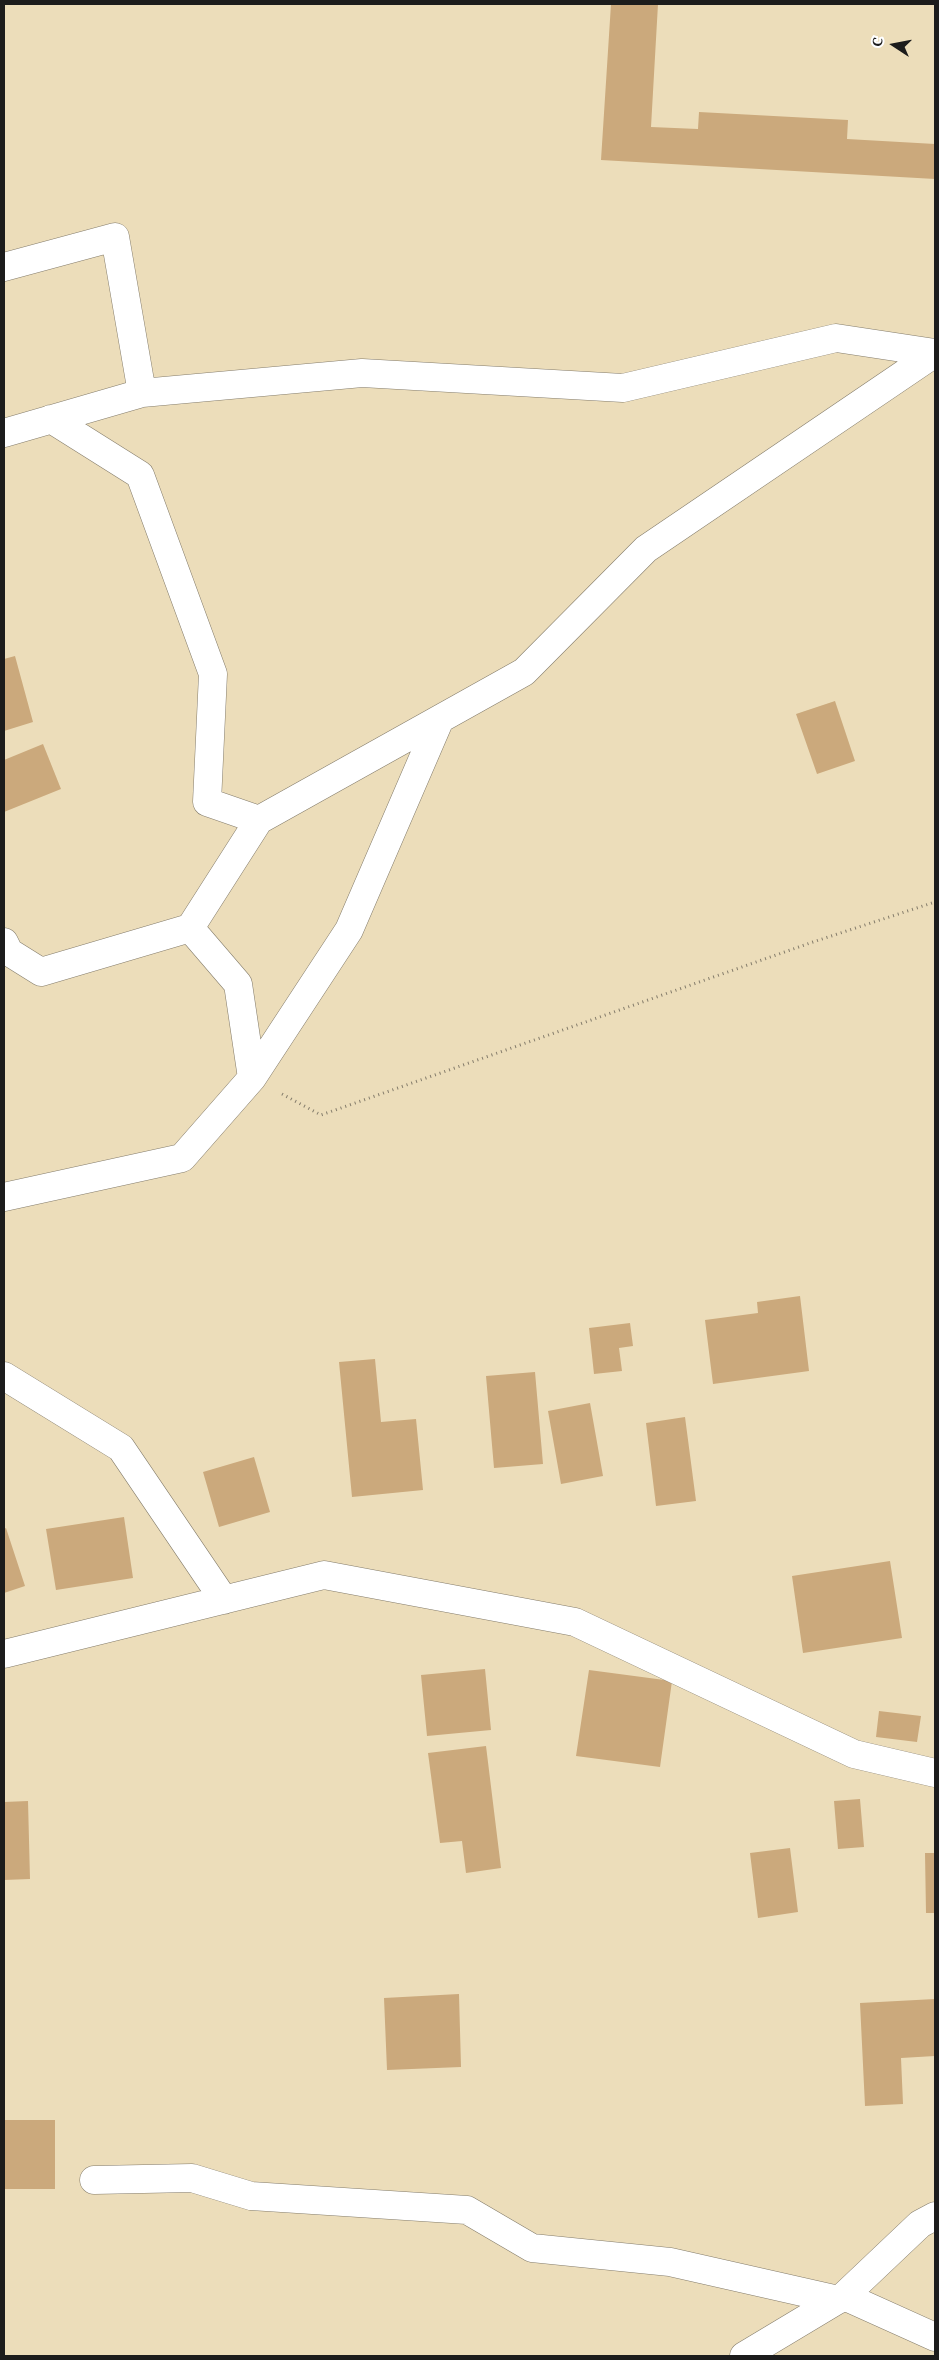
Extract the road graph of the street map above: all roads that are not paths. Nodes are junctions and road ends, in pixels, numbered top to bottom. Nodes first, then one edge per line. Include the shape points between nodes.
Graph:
1 (4, 267) edge
2 (935, 353) edge
3 (142, 393) junction
4 (51, 419) junction
5 (4, 433) edge
6 (440, 719) junction
7 (259, 820) junction
8 (190, 928) junction
9 (4, 942) edge
10 (252, 1078) junction
11 (4, 1197) edge
12 (4, 1376) edge
13 (224, 1600) junction
14 (4, 1654) edge
15 (935, 1774) edge
16 (94, 2180) dead end
17 (935, 2216) edge
18 (841, 2298) junction
19 (935, 2337) edge
20 (744, 2356) edge

1 - 3 street via 115,237
2 - 3 street via 836,338 623,388 362,373
2 - 6 street via 646,550 524,672
3 - 4 street
4 - 5 street
4 - 7 street via 140,476 213,674 207,802
6 - 7 street
6 - 10 street via 349,930
7 - 8 street
8 - 9 street via 41,972 9,952
8 - 10 street via 238,984
10 - 11 street via 182,1158
12 - 13 street via 121,1448
13 - 14 street
13 - 15 street via 324,1575 575,1622 854,1754
16 - 18 street via 192,2178 251,2196 467,2210 532,2248 670,2262
17 - 18 street via 920,2224
18 - 19 street
18 - 20 street

